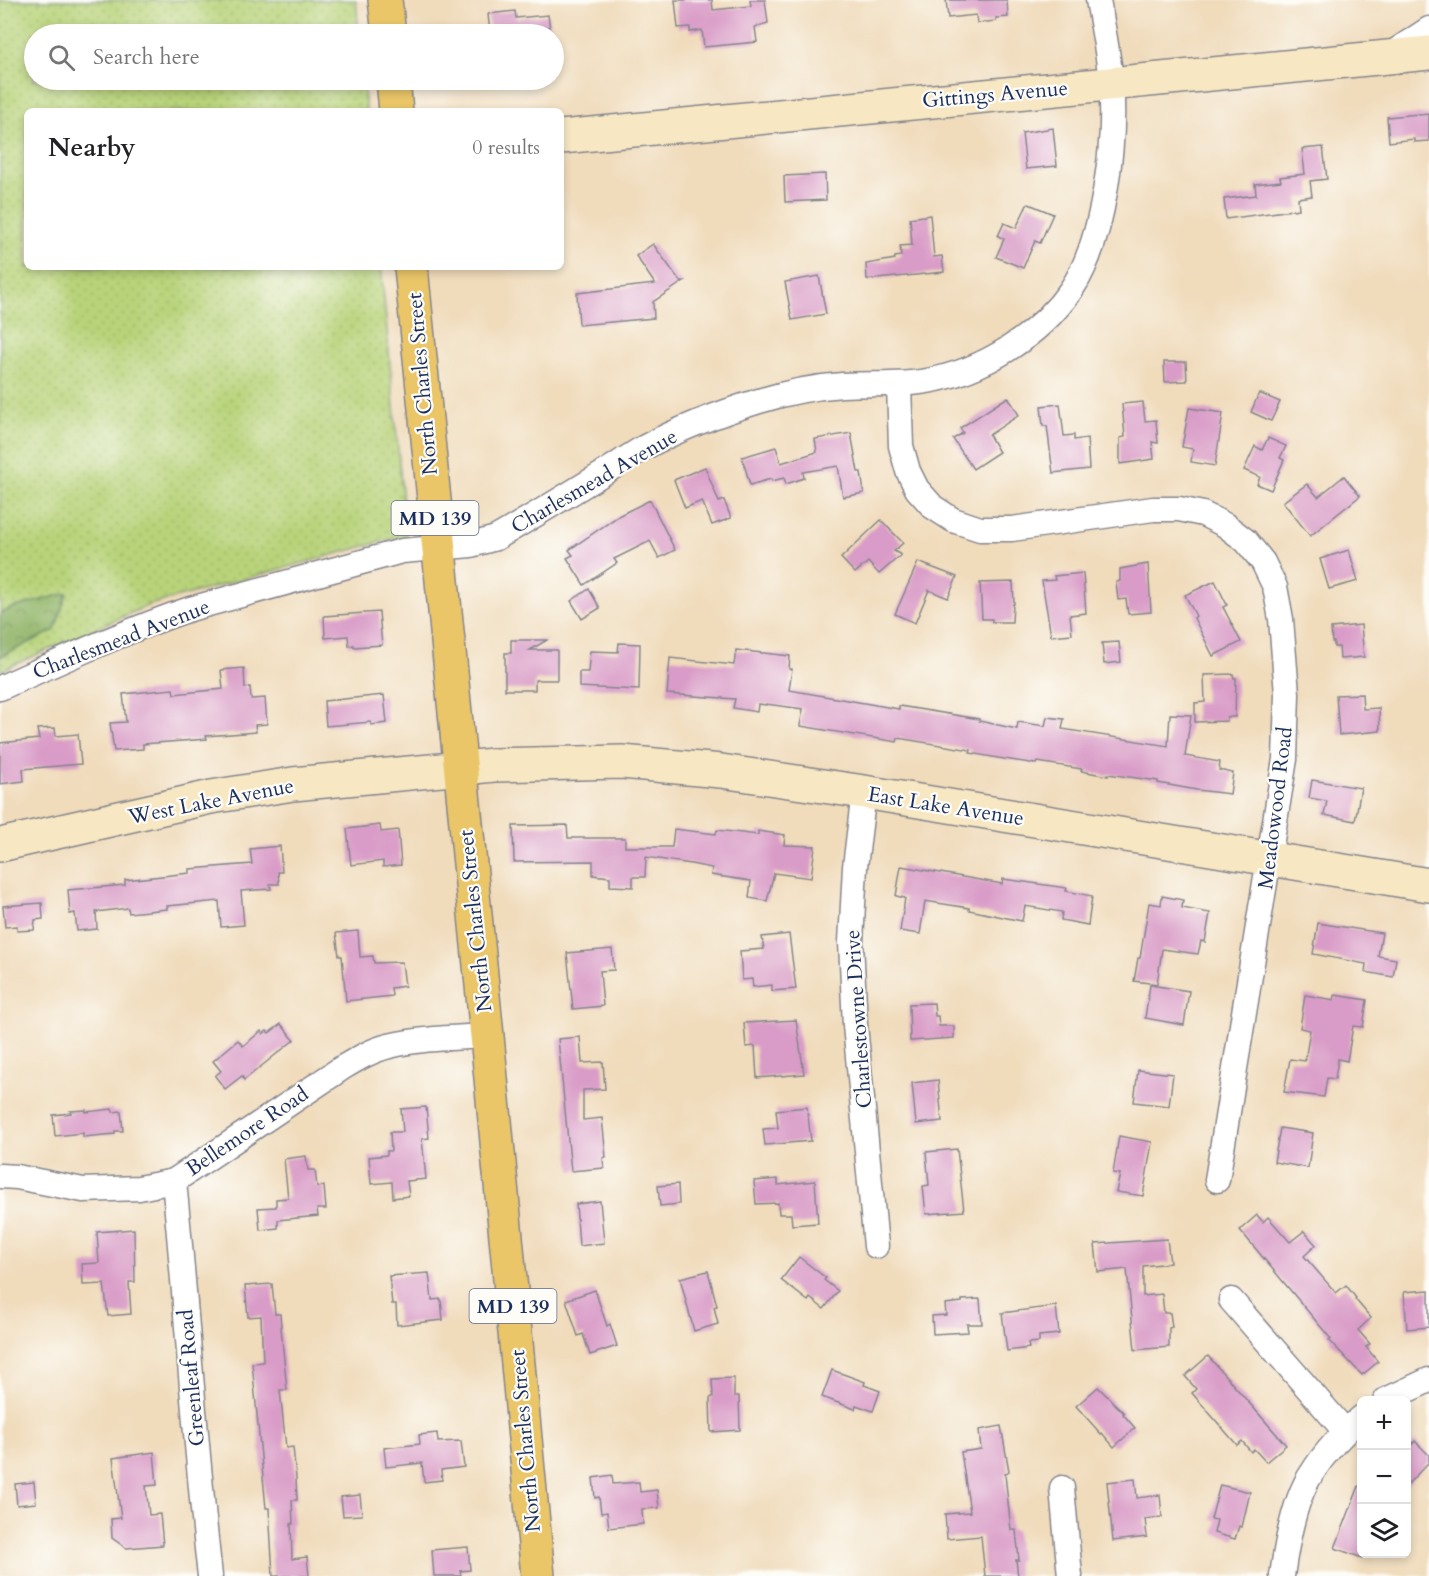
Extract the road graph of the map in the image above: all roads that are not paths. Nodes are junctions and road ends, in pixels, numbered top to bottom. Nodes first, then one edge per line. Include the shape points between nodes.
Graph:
1 (385, 0) edge
2 (1098, 0) edge
3 (387, 24) edge
4 (1429, 29) edge
5 (1429, 53) edge
6 (1387, 57) junction
7 (1111, 83) junction
8 (394, 90) edge
9 (396, 108) edge
10 (564, 137) edge
11 (411, 270) edge
12 (899, 385) junction
13 (438, 548) junction
14 (0, 688) edge
15 (460, 768) junction
16 (864, 792) junction
17 (0, 845) edge
18 (1270, 860) junction
19 (1429, 885) edge
20 (487, 1036) junction
21 (0, 1176) edge
22 (1217, 1180) dead end
23 (174, 1181) junction
24 (876, 1246) dead end
25 (1231, 1300) dead end
26 (1429, 1380) edge
27 (1396, 1396) edge
28 (1353, 1424) edge
29 (1062, 1488) dead end
30 (210, 1576) edge
31 (538, 1576) edge
32 (1070, 1576) edge
33 (1282, 1576) edge

1 - 3 main road
2 - 7 street, Charlesmead Avenue
4 - 6 street
5 - 6 street, Gittings Avenue
6 - 7 street, Gittings Avenue
7 - 10 street, Gittings Avenue
7 - 12 street, Charlesmead Avenue via 1113,116 1105,199 1087,260 1072,289 1051,315 1009,348 954,375
8 - 9 main road
11 - 13 main road, North Charles Street / MD 139
12 - 13 street, Charlesmead Avenue via 842,385 761,400 644,448 496,538
12 - 18 street, Meadowood Road via 901,446 908,471 933,507 953,520 980,529 1012,529 1153,509 1179,509 1203,514 1225,525 1246,541 1263,562 1275,587 1281,619 1287,694 1285,759
13 - 14 street, Charlesmead Avenue via 402,551 190,609
13 - 15 main road, North Charles Street / MD 139
15 - 16 street, East Lake Avenue via 633,763 721,771
15 - 17 street, West Lake Avenue via 240,791
15 - 20 main road, North Charles Street / MD 139
16 - 18 street, East Lake Avenue
16 - 24 street, Charlestowne Drive via 851,942
18 - 19 street, East Lake Avenue
18 - 22 street, Meadowood Road
20 - 23 street, Bellemore Road via 405,1043 366,1054
20 - 31 main road, North Charles Street / MD 139
21 - 23 street, Bellemore Road via 83,1190 139,1188
23 - 30 street, Greenleaf Road
25 - 28 street
26 - 27 street
28 - 33 street via 1310,1474 1286,1545
29 - 32 street

